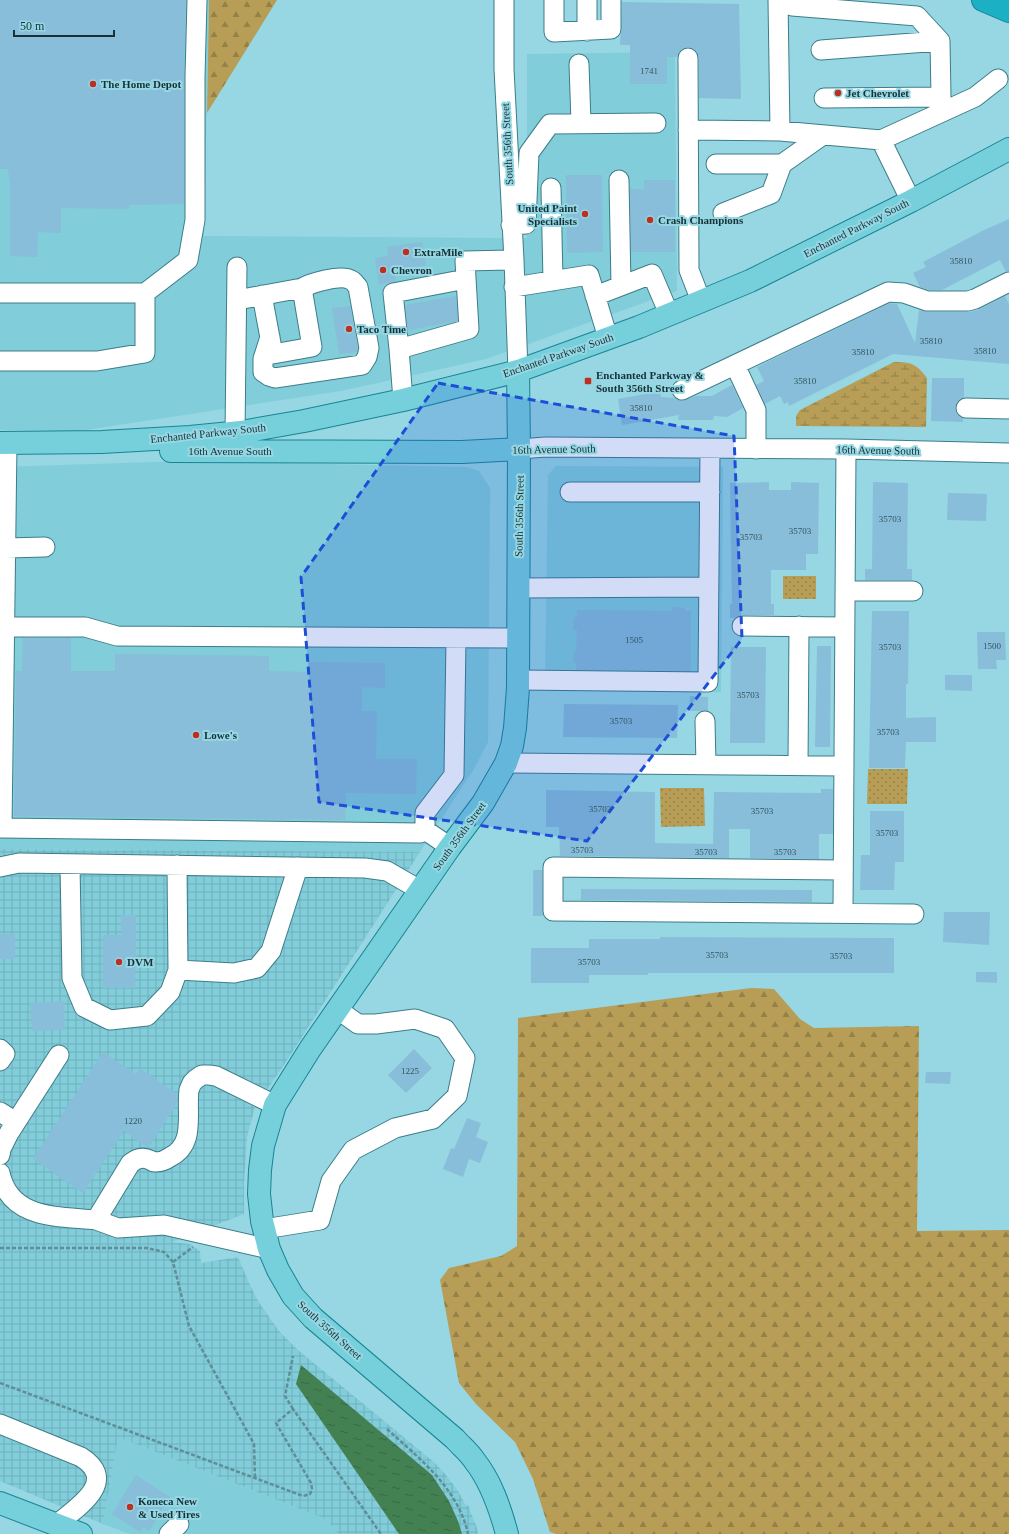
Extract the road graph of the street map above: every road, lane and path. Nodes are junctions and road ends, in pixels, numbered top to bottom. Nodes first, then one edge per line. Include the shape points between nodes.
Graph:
1 (197, 0) edge
2 (504, 0) edge
3 (554, 0) edge
4 (587, 0) edge
5 (611, 0) edge
6 (778, 0) edge
7 (785, 0) edge
8 (983, 0) edge
9 (1009, 11) edge
10 (587, 31) junction
11 (940, 41) junction
12 (821, 50) dead end
13 (688, 58) dead end
14 (579, 64) dead end
15 (998, 79) dead end
16 (824, 98) dead end
17 (940, 105) junction
18 (656, 123) dead end
19 (581, 124) junction
20 (688, 130) junction
21 (780, 131) junction
22 (823, 135) junction
23 (881, 140) junction
24 (1009, 150) edge
25 (716, 164) dead end
26 (782, 164) junction
27 (619, 180) dead end
28 (551, 188) dead end
29 (911, 201) junction
30 (723, 213) dead end
31 (511, 225) junction
32 (514, 260) junction
33 (237, 267) dead end
34 (466, 279) junction
35 (553, 281) junction
36 (1009, 282) edge
37 (621, 286) junction
38 (514, 287) junction
39 (302, 288) junction
40 (146, 292) junction
41 (0, 293) edge
42 (262, 295) junction
43 (595, 296) junction
44 (237, 300) junction
45 (701, 301) junction
46 (669, 314) junction
47 (270, 337) junction
48 (608, 338) junction
49 (399, 349) junction
50 (0, 361) edge
51 (735, 365) junction
52 (518, 372) junction
53 (682, 390) dead end
54 (403, 400) junction
55 (966, 408) dead end
56 (1009, 409) edge
57 (235, 433) junction
58 (102, 442) junction
59 (4, 443) edge
60 (519, 449) junction
61 (710, 449) junction
62 (756, 449) junction
63 (846, 449) junction
64 (1009, 453) edge
65 (570, 492) dead end
66 (710, 492) junction
67 (45, 547) dead end
68 (6, 548) junction
69 (3, 580) edge
70 (709, 587) junction
71 (518, 588) junction
72 (845, 591) junction
73 (914, 591) dead end
74 (742, 626) dead end
75 (799, 626) junction
76 (845, 626) junction
77 (6, 627) junction
78 (456, 638) junction
79 (518, 638) junction
80 (518, 680) junction
81 (705, 721) dead end
82 (506, 764) junction
83 (706, 765) junction
84 (798, 766) junction
85 (844, 766) junction
86 (1, 828) edge
87 (425, 830) junction
88 (450, 847) junction
89 (70, 864) junction
90 (177, 866) junction
91 (0, 867) edge
92 (298, 867) junction
93 (843, 870) junction
94 (420, 890) junction
95 (843, 913) junction
96 (914, 914) dead end
97 (178, 970) junction
98 (337, 1009) junction
99 (0, 1049) edge
100 (59, 1055) dead end
101 (0, 1061) edge
102 (275, 1105) junction
103 (0, 1112) edge
104 (16, 1122) junction
105 (0, 1155) edge
106 (0, 1173) edge
107 (96, 1220) junction
108 (264, 1228) junction
109 (0, 1248) edge
110 (269, 1249) junction
111 (293, 1356) dead end
112 (0, 1384) edge
113 (293, 1409) junction
114 (0, 1424) edge
115 (387, 1429) dead end
116 (255, 1478) junction
117 (0, 1503) edge
118 (57, 1524) junction
119 (81, 1534) edge
120 (381, 1534) edge
121 (468, 1534) edge
122 (507, 1534) edge

1 - 40 street via 195,220 188,260
2 - 31 street, South 356th Street via 504,69
3 - 10 street via 554,32
4 - 10 street
5 - 10 street via 611,30
6 - 21 street
7 - 11 street via 792,6 917,16
8 - 9 highway
11 - 12 street
11 - 17 street
13 - 20 street
14 - 19 street
15 - 17 street via 976,97
16 - 17 street
17 - 23 street
18 - 19 street
19 - 31 street via 550,124 529,153 526,224
20 - 21 street
20 - 45 street via 689,270
21 - 22 street
22 - 23 street
22 - 26 street
23 - 29 street
24 - 29 main road, Enchanted Parkway South
25 - 26 street
26 - 30 street via 771,194
27 - 37 street
28 - 35 street
29 - 45 main road, Enchanted Parkway South via 750,281
31 - 32 street, South 356th Street
32 - 34 street via 465,261
32 - 38 street, South 356th Street
33 - 44 street
34 - 49 street via 469,329
34 - 49 street via 393,293
35 - 38 street
35 - 43 street via 589,275
36 - 51 street via 968,301 927,301 904,292 888,292
37 - 43 street
37 - 46 street via 652,274
38 - 52 street, South 356th Street
39 - 42 street
39 - 47 street via 312,347 273,354
39 - 47 street via 336,279 352,280 358,287 369,348 367,357 362,364 275,378 264,372 264,359
40 - 41 street
40 - 50 street via 145,353 97,361
42 - 44 street
42 - 47 street
43 - 48 street
44 - 57 street
45 - 46 main road, Enchanted Parkway South
46 - 48 main road, Enchanted Parkway South
48 - 52 main road, Enchanted Parkway South
49 - 54 street
51 - 53 street
51 - 62 street via 756,410
52 - 54 main road, Enchanted Parkway South
52 - 60 main road, South 356th Street
54 - 57 main road, Enchanted Parkway South via 304,422
55 - 56 street
57 - 58 main road, Enchanted Parkway South
58 - 59 main road, Enchanted Parkway South
58 - 60 main road, 16th Avenue South via 117,451 462,452
59 - 68 street
60 - 61 street, 16th Avenue South
60 - 71 main road, South 356th Street
61 - 62 street, 16th Avenue South
61 - 66 street
62 - 63 street, 16th Avenue South
63 - 64 street, 16th Avenue South
63 - 72 street
65 - 66 street
66 - 70 street
67 - 68 street
68 - 69 street
69 - 77 street
70 - 71 street
70 - 80 street via 708,682
71 - 79 main road, South 356th Street
72 - 73 street
72 - 76 street
74 - 75 street
75 - 76 street
75 - 84 street
76 - 85 street
77 - 78 street via 85,627 117,636
77 - 86 street
78 - 79 street
78 - 87 street via 454,775 425,813
79 - 80 main road, South 356th Street
80 - 82 main road, South 356th Street via 515,728
81 - 83 street
82 - 83 street
82 - 88 main road, South 356th Street via 483,803
83 - 84 street
84 - 85 street
85 - 93 street
86 - 87 street via 420,833
87 - 88 street
88 - 94 main road, South 356th Street
89 - 90 street
89 - 91 street via 19,863
89 - 97 street via 72,978 84,1007 110,1020 147,1016 170,992
90 - 92 street
90 - 97 street
92 - 94 street via 365,868 387,871
92 - 97 street via 271,951 257,968 234,973
93 - 95 street
93 - 95 street via 553,867 553,911
94 - 98 main road, South 356th Street
95 - 96 street
98 - 102 main road, South 356th Street
98 - 108 street via 358,1024 415,1019 445,1029 465,1058 456,1096 433,1119 395,1128 353,1150 331,1181 320,1220
99 - 101 street via 5,1054
100 - 104 street
102 - 107 street via 216,1076 202,1076 196,1079 189,1090 188,1135 184,1146 165,1160 154,1162 144,1158 130,1164
102 - 108 main road, South 356th Street via 263,1146 260,1170
103 - 104 street
104 - 105 street via 1,1148
106 - 107 street via 2,1183 11,1198 25,1209 41,1214
107 - 110 street via 118,1228 164,1225
108 - 110 main road, South 356th Street
109 - 116 path via 147,1248 164,1252 173,1262 189,1326 254,1444
110 - 122 main road, South 356th Street via 293,1296 313,1318 454,1439 474,1460 501,1511
111 - 113 path via 285,1396
112 - 116 path
113 - 116 path via 276,1423 311,1483 310,1494 303,1496
113 - 120 path
114 - 118 street via 91,1463 96,1475 94,1490
115 - 121 path via 435,1472 453,1496
117 - 118 main road
118 - 119 main road

